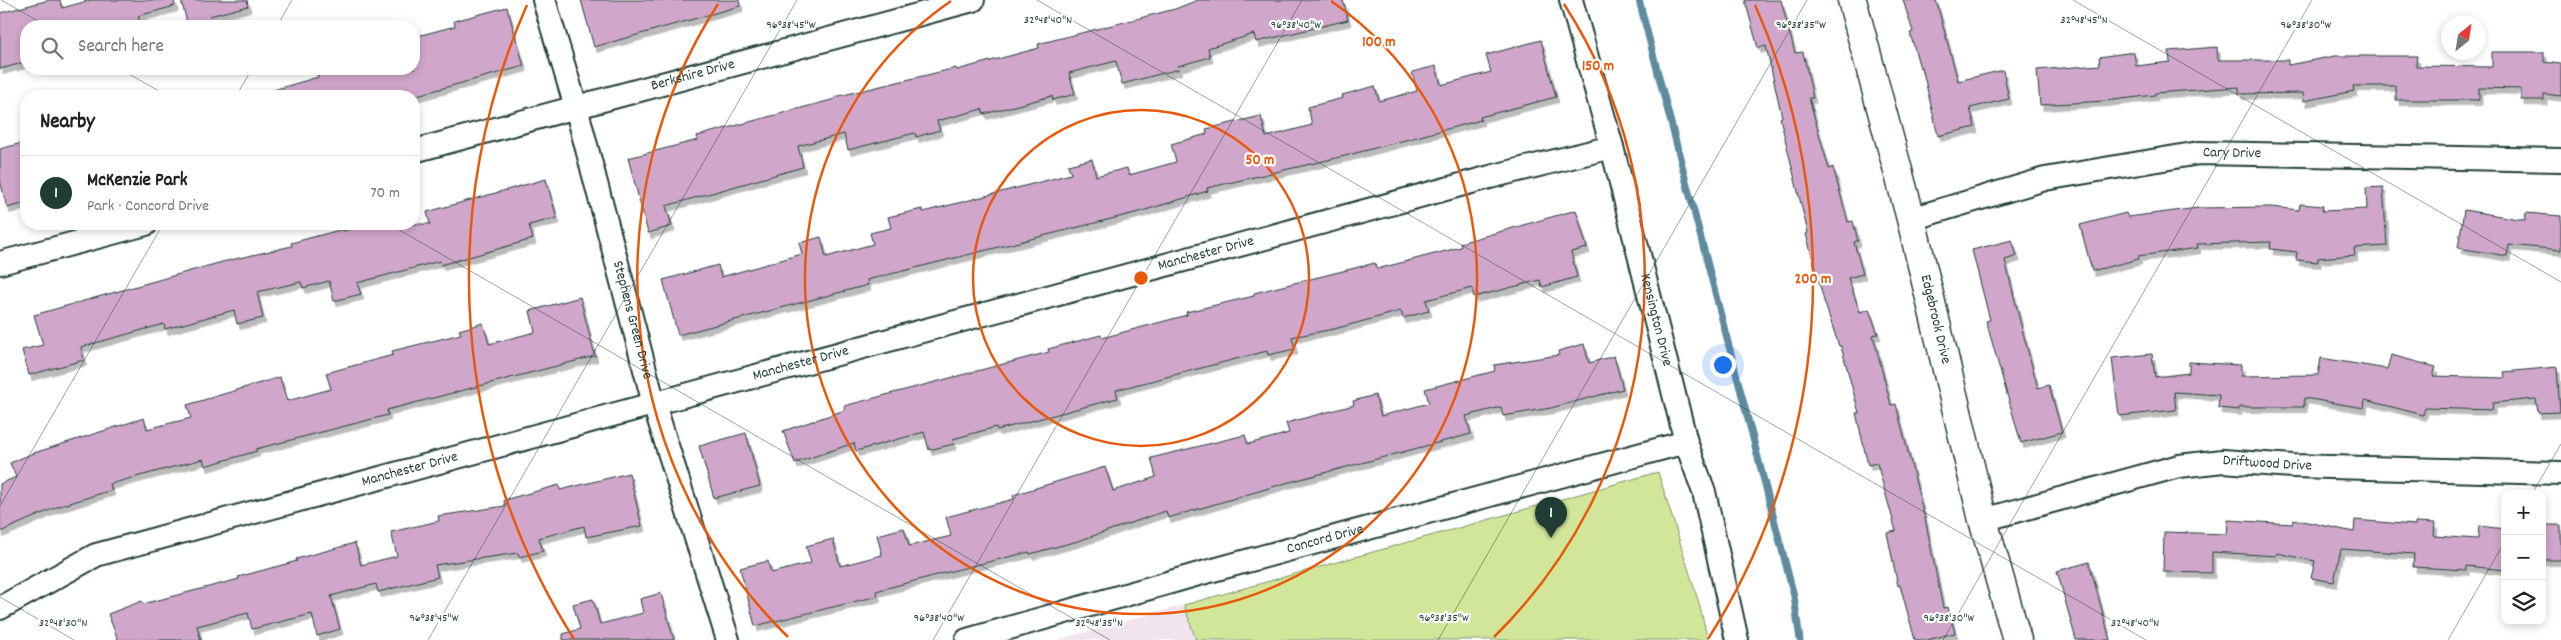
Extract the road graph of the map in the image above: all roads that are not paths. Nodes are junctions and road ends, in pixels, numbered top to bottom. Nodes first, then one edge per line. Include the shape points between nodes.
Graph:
1 (544, 0) edge
2 (973, 0) edge
3 (1571, 0) edge
4 (1852, 0) edge
5 (576, 107) junction
6 (1612, 147) junction
7 (420, 149) edge
8 (2561, 160) edge
9 (1911, 219) junction
10 (124, 230) edge
11 (0, 263) edge
12 (654, 404) junction
13 (1686, 442) junction
14 (2561, 473) edge
15 (1983, 520) junction
16 (0, 608) edge
17 (728, 640) edge
18 (967, 640) edge
19 (1737, 640) edge
20 (2017, 640) edge

1 - 5 street, Stephens Green Drive
2 - 5 street, Berkshire Drive
3 - 6 street, Kensington Drive
4 - 9 street, Edgebrook Drive
5 - 7 street, Berkshire Drive
5 - 12 street, Stephens Green Drive
6 - 12 street, Manchester Drive via 1490,177
6 - 13 street, Kensington Drive
8 - 9 street, Cary Drive via 2199,153 2045,179
9 - 15 street, Edgebrook Drive
10 - 11 street
12 - 16 street, Manchester Drive via 96,555
12 - 17 street, Stephens Green Drive
13 - 18 street, Concord Drive
13 - 19 street, Kensington Drive via 1704,492
14 - 15 street, Driftwood Drive via 2303,467 2222,461 2180,466
15 - 20 street, Edgebrook Drive

